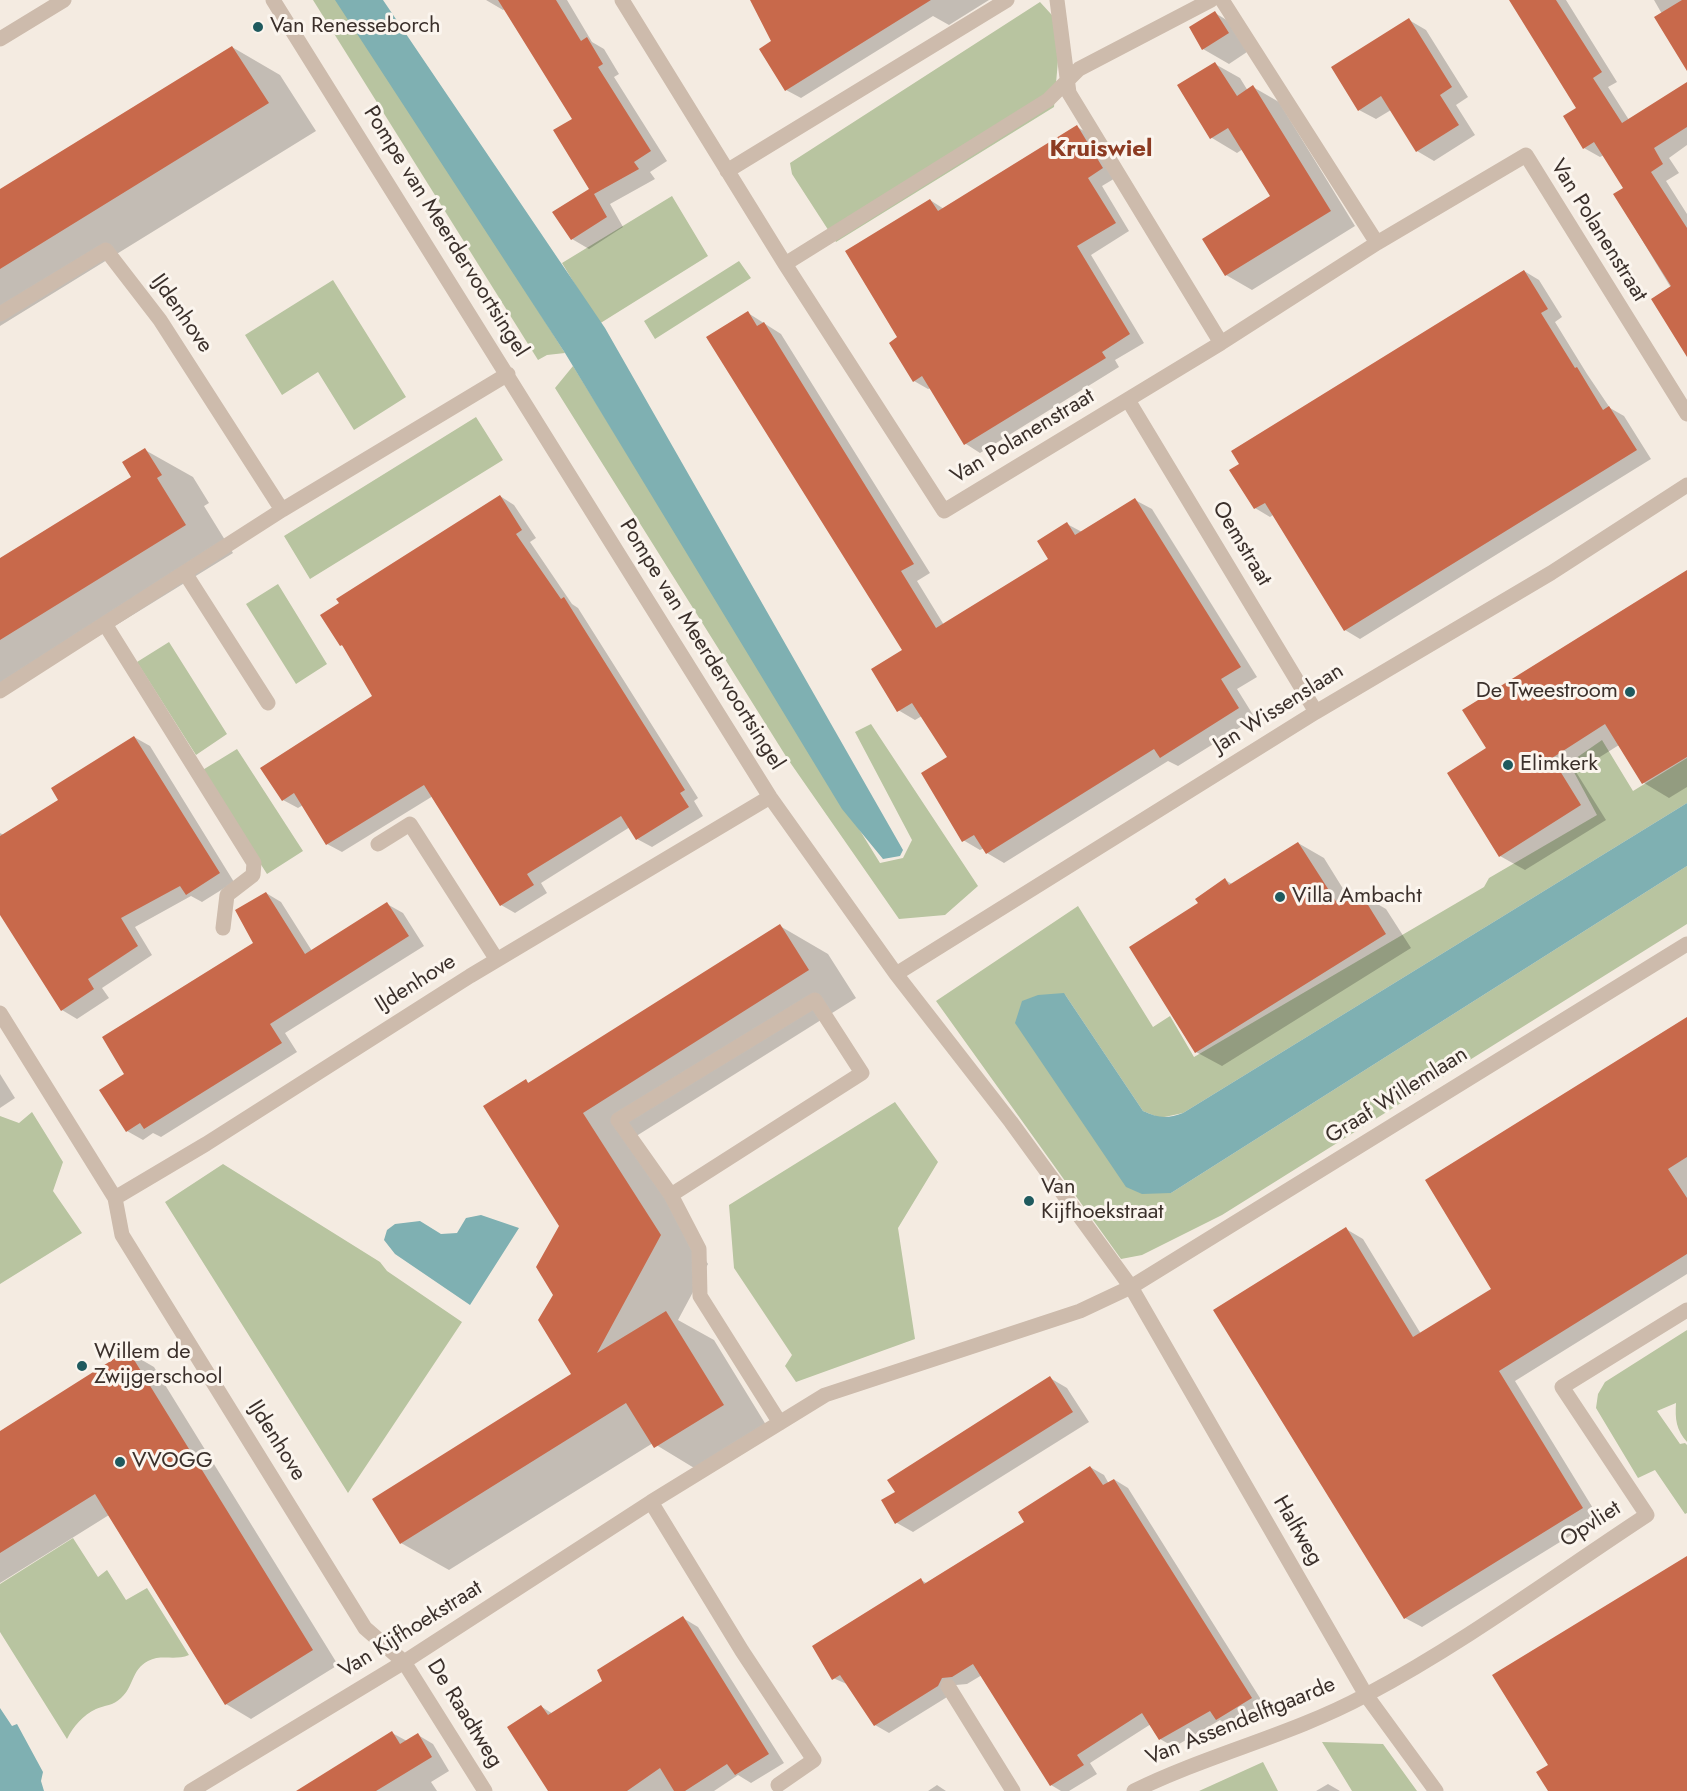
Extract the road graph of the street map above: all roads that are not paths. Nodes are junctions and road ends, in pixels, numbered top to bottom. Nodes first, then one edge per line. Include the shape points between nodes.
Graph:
1 (64, 0) edge
2 (273, 0) edge
3 (621, 0) edge
4 (1007, 0) edge
5 (1057, 0) edge
6 (1211, 0) edge
7 (1222, 0) edge
8 (48, 4) edge
9 (0, 39) edge
10 (1068, 78) junction
11 (728, 171) junction
12 (1377, 243) junction
13 (785, 264) junction
14 (0, 314) edge
15 (1221, 343) junction
16 (508, 374) junction
17 (1128, 400) junction
18 (1687, 414) edge
19 (1687, 484) edge
20 (282, 510) junction
21 (185, 573) junction
22 (105, 624) junction
23 (0, 691) edge
24 (268, 703) dead end
25 (1316, 712) junction
26 (770, 797) junction
27 (378, 844) dead end
28 (223, 928) dead end
29 (1687, 944) edge
30 (497, 960) junction
31 (896, 974) junction
32 (0, 1013) edge
33 (670, 1195) junction
34 (115, 1198) junction
35 (1131, 1287) junction
36 (1687, 1310) edge
37 (780, 1423) junction
38 (651, 1502) junction
39 (404, 1662) junction
40 (948, 1686) dead end
41 (1366, 1695) junction
42 (778, 1785) dead end
43 (191, 1791) edge
44 (485, 1791) edge
45 (1013, 1791) edge
46 (1134, 1791) edge
47 (1436, 1791) edge

1 - 8 street
2 - 16 street, Pompe van Meerdervoortsingel
3 - 11 street, Van Polanenstraat
4 - 11 street
5 - 10 street
6 - 10 street
7 - 12 street
8 - 9 street
10 - 13 street via 1048,100
10 - 15 street via 1069,93
11 - 13 street, Van Polanenstraat
12 - 15 street, Van Polanenstraat
12 - 18 street, Van Polanenstraat via 1526,155
13 - 17 street, Van Polanenstraat via 944,511
14 - 20 street, IJdenhove via 106,250 160,320
15 - 17 street, Van Polanenstraat
16 - 20 street
16 - 26 street, Pompe van Meerdervoortsingel
17 - 25 street, Oemstraat
19 - 25 street, Jan Wissenslaan via 1551,573
20 - 21 street
21 - 22 street
21 - 24 street
22 - 23 street
22 - 28 street via 254,863 253,875 227,895
25 - 31 street, Jan Wissenslaan
26 - 30 street, IJdenhove
26 - 31 street, Pompe van Meerdervoortsingel
27 - 30 street via 410,824
29 - 35 street, Graaf Willemlaan
30 - 34 street, IJdenhove
31 - 35 street, Pompe van Meerdervoortsingel via 1011,1122
32 - 34 street, IJdenhove
33 - 33 street via 618,1120 815,1000 862,1073
33 - 37 street via 699,1249 700,1296
34 - 39 street, IJdenhove via 122,1235 365,1628
35 - 37 street, Van Kijfhoekstraat via 1080,1311 825,1395
35 - 41 street, Halfweg
36 - 41 street, Opvliet via 1562,1387 1647,1515 1450,1645
37 - 38 street, Van Kijfhoekstraat
38 - 39 street, Van Kijfhoekstraat
38 - 42 street via 814,1760
39 - 43 street, Van Kijfhoekstraat
39 - 44 street, De Raadtweg
40 - 45 street
41 - 46 street, Van Assendelftgaarde via 1304,1724
41 - 47 street, Halfweg

